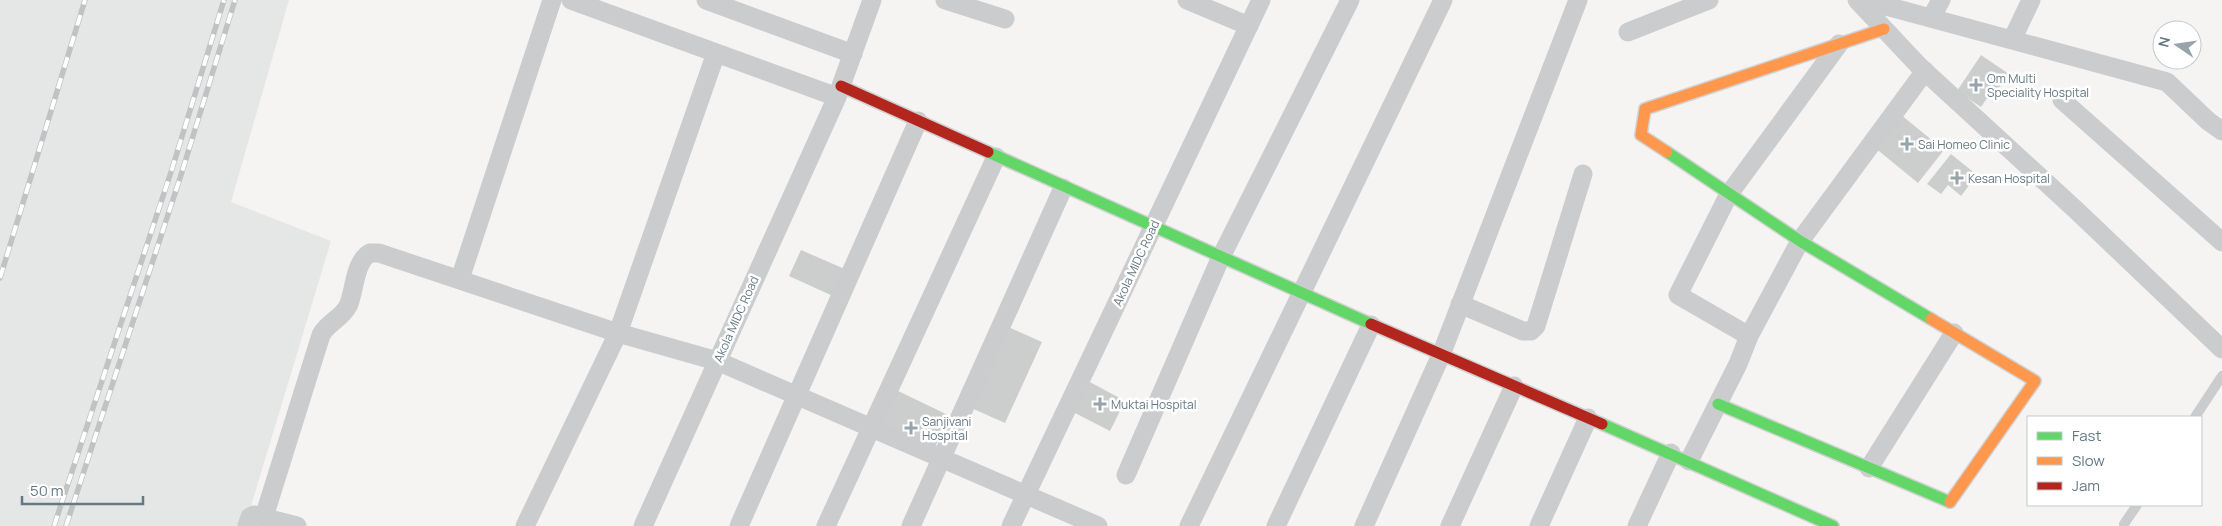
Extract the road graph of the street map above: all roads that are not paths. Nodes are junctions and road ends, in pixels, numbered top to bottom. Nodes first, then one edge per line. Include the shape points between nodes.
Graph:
1 (552, 0) edge
2 (571, 0) edge
3 (706, 0) edge
4 (872, 0) edge
5 (944, 0) edge
6 (1187, 0) edge
7 (1261, 0) edge
8 (1350, 0) edge
9 (1444, 0) edge
10 (1578, 0) edge
11 (1709, 0) edge
12 (1857, 0) edge
13 (1864, 0) edge
14 (1941, 0) edge
15 (2031, 0) edge
16 (1932, 18) junction
17 (1005, 19) dead end
18 (1249, 26) junction
19 (1884, 29) junction
20 (1628, 32) dead end
21 (2012, 40) junction
22 (1838, 44) junction
23 (716, 53) junction
24 (852, 54) junction
25 (1925, 71) junction
26 (839, 92) junction
27 (2062, 100) dead end
28 (918, 121) junction
29 (2222, 132) edge
30 (996, 157) junction
31 (1583, 174) dead end
32 (1063, 188) junction
33 (1729, 194) junction
34 (1152, 228) junction
35 (1800, 241) junction
36 (2222, 242) edge
37 (1220, 259) junction
38 (460, 279) junction
39 (1301, 294) junction
40 (1460, 304) junction
41 (1371, 325) junction
42 (618, 333) junction
43 (1954, 333) junction
44 (1749, 336) junction
45 (2222, 349) edge
46 (1441, 355) junction
47 (717, 362) junction
48 (2222, 376) edge
49 (1514, 386) junction
50 (795, 395) junction
51 (1718, 404) junction
52 (2196, 416) edge
53 (1588, 418) junction
54 (870, 427) junction
55 (1671, 453) junction
56 (941, 458) junction
57 (1689, 462) junction
58 (1869, 468) junction
59 (1126, 475) dead end
60 (1026, 495) junction
61 (2136, 506) edge
62 (255, 522) edge
63 (2124, 524) dead end
64 (297, 526) edge
65 (525, 526) edge
66 (643, 526) edge
67 (739, 526) edge
68 (826, 526) edge
69 (911, 526) edge
70 (1011, 526) edge
71 (1098, 526) edge
72 (1189, 526) edge
73 (1276, 526) edge
74 (1364, 526) edge
75 (1450, 526) edge
76 (1539, 526) edge
77 (1637, 526) edge
78 (1833, 526) edge

1 - 38 street
2 - 23 street
3 - 24 street
4 - 24 street, Akola MIDC Road
5 - 17 street
6 - 18 street
7 - 18 street, Akola MIDC Road
8 - 37 street
9 - 39 street
10 - 40 street
11 - 20 street
12 - 19 street
13 - 16 street
14 - 16 street
15 - 21 street
16 - 21 street
18 - 34 street, Akola MIDC Road
19 - 22 street
19 - 25 street
21 - 29 street via 2167,82
22 - 33 street
22 - 33 street via 1646,109 1641,135
23 - 26 street
23 - 42 street
24 - 26 street, Akola MIDC Road
25 - 35 street
25 - 45 street
26 - 28 street
26 - 47 street, Akola MIDC Road
27 - 36 street
28 - 30 street
28 - 50 street
30 - 32 street
30 - 54 street
31 - 40 street via 1536,326 1531,331 1523,331
32 - 34 street
32 - 56 street
33 - 35 street
33 - 44 street via 1678,295
34 - 37 street
34 - 60 street, Akola MIDC Road
35 - 43 street
35 - 44 street
37 - 39 street
37 - 59 street
38 - 42 street
38 - 62 street via 379,253 365,256 347,308 328,324 321,335
39 - 41 street
39 - 72 street
40 - 46 street
41 - 46 street
41 - 73 street
42 - 47 street
42 - 65 street
43 - 58 street
43 - 58 street via 2035,381 1950,502
44 - 51 street
46 - 49 street
46 - 74 street
47 - 50 street
47 - 66 street, Akola MIDC Road
48 - 52 lane
49 - 53 street
49 - 75 street
50 - 54 street
50 - 67 street
51 - 57 street
51 - 58 street
53 - 55 street
53 - 76 street
54 - 56 street
54 - 68 street
55 - 57 street
55 - 77 street
56 - 60 street
56 - 69 street
57 - 78 street
60 - 70 street, Akola MIDC Road
60 - 71 street
61 - 63 lane
62 - 64 street

